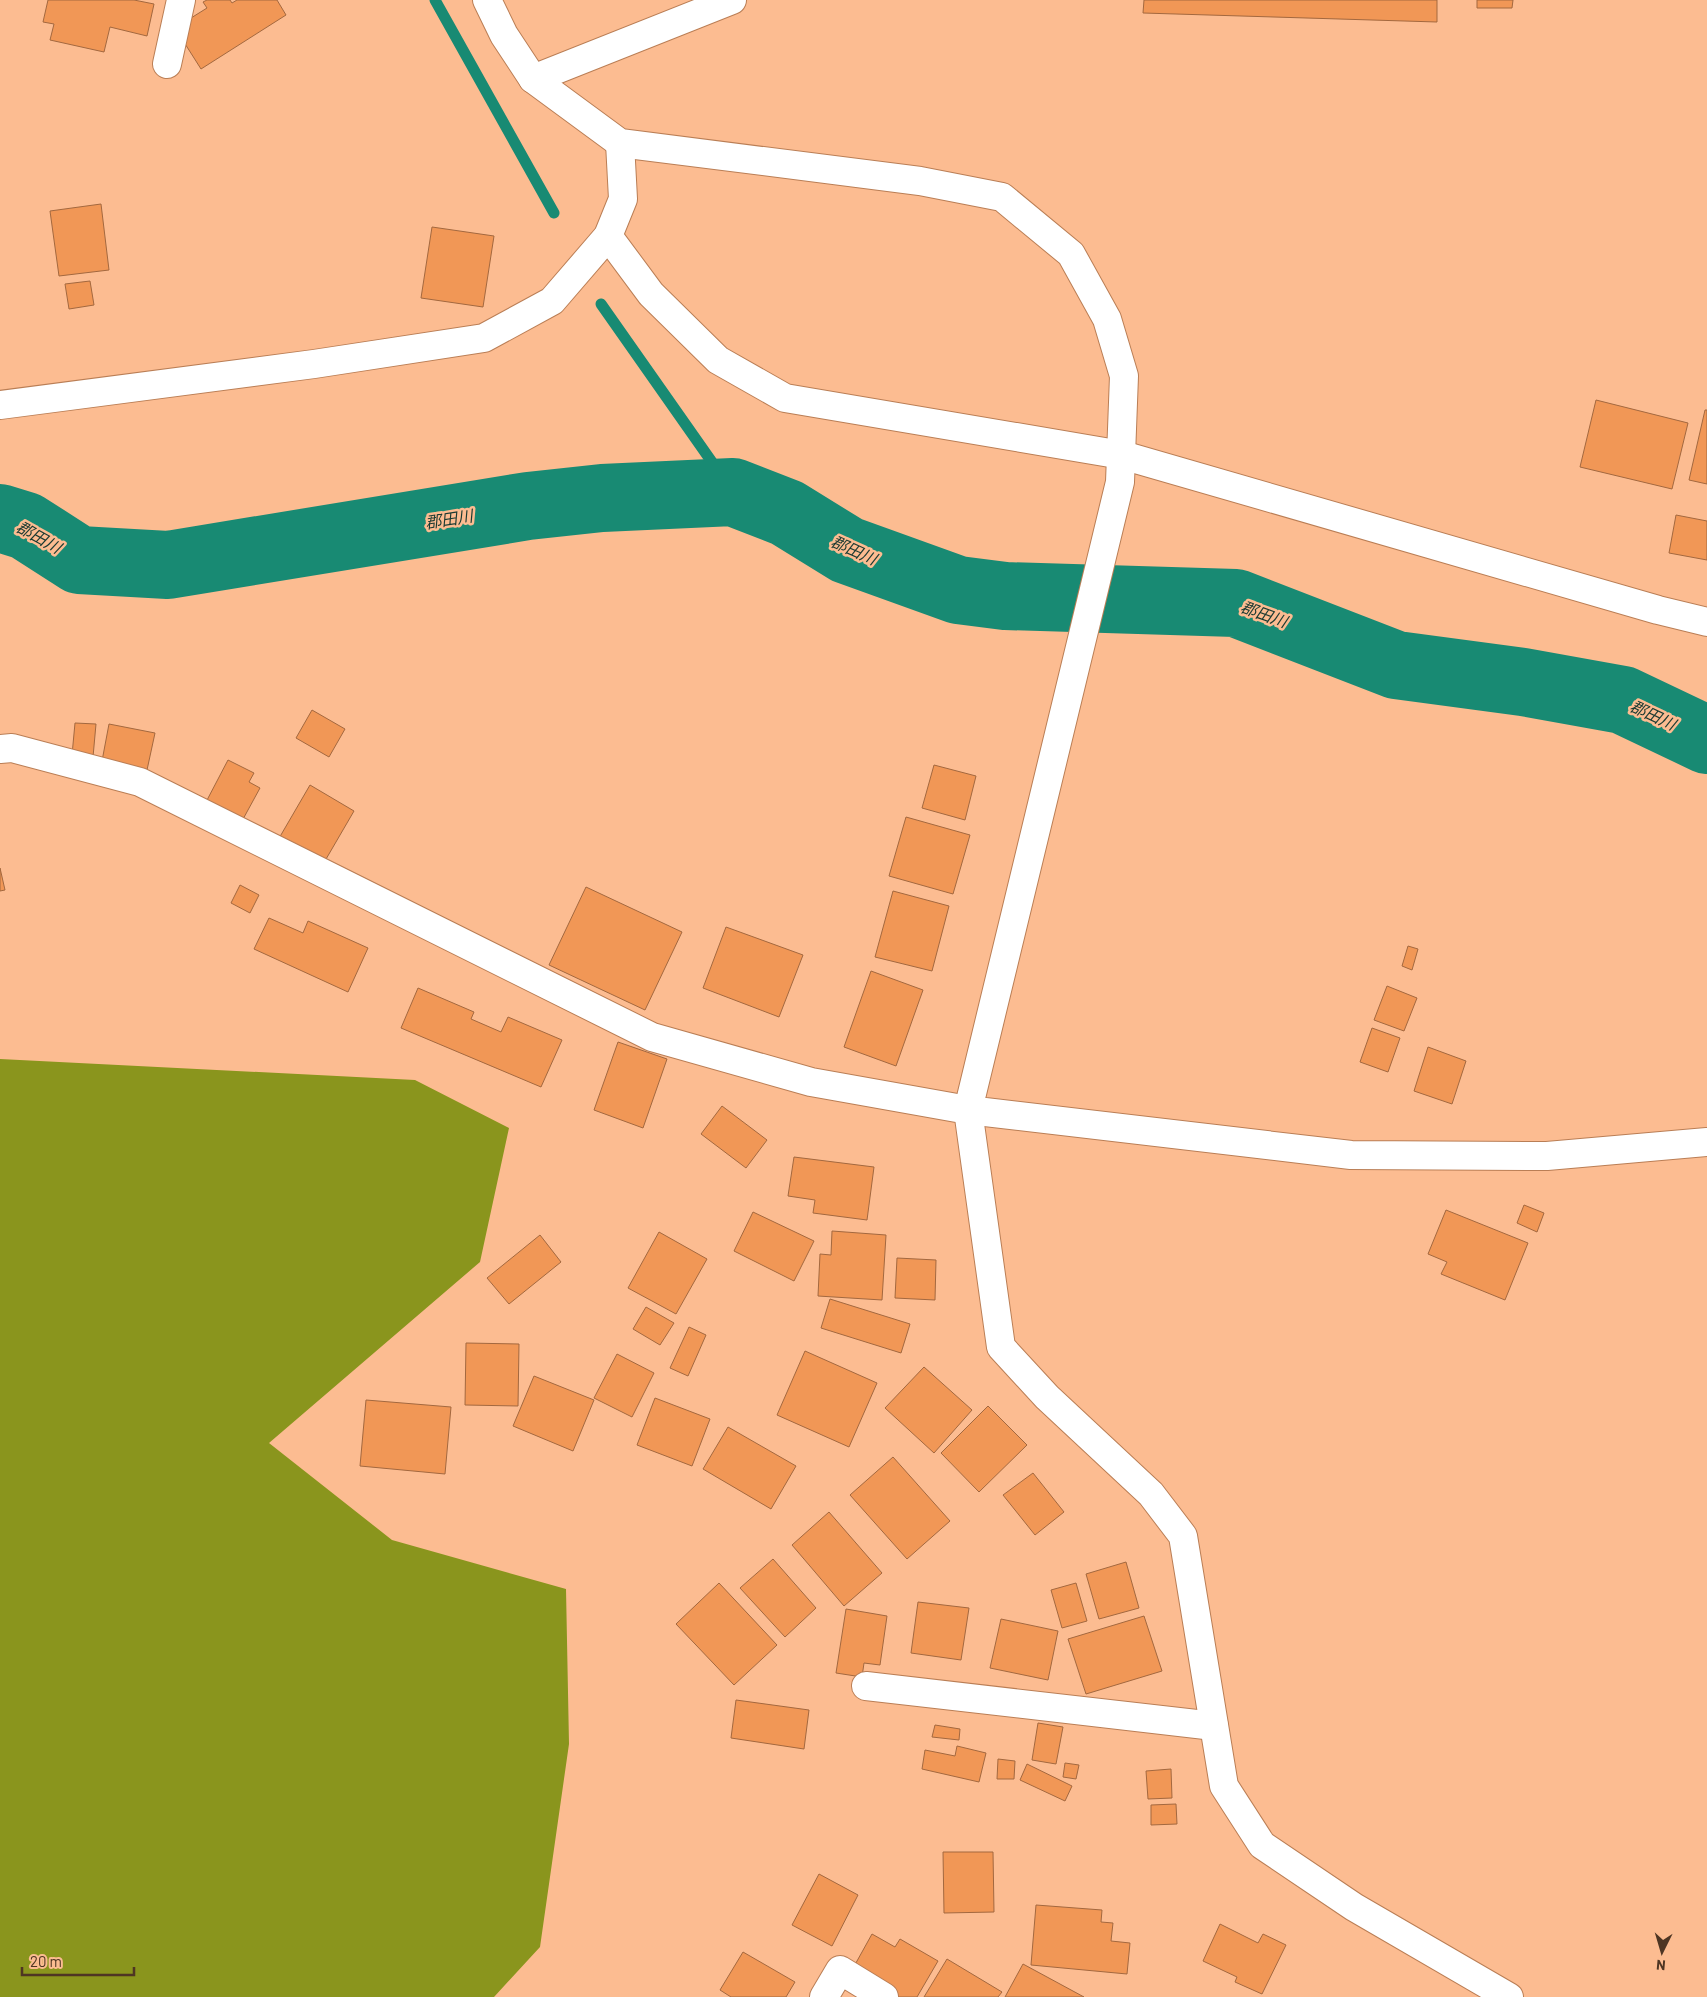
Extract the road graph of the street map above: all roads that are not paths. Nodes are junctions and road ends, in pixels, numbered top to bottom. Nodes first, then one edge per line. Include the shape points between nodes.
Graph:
1 (181, 0) edge
2 (487, 0) edge
3 (732, 0) edge
4 (167, 64) dead end
5 (533, 80) junction
6 (620, 143) junction
7 (608, 236) junction
8 (0, 405) edge
9 (1122, 455) junction
10 (1707, 622) edge
11 (0, 749) edge
12 (968, 1110) junction
13 (1707, 1142) edge
14 (866, 1686) dead end
15 (1214, 1726) junction
16 (824, 1997) edge
17 (884, 1997) edge
18 (1509, 1997) edge

1 - 4 street
2 - 5 street via 504,35
3 - 5 street
5 - 6 street
6 - 7 street via 623,199
6 - 9 street via 920,181 1002,197 1071,254 1107,319 1124,376
7 - 8 street via 552,301 484,338
7 - 9 street via 651,294 718,360 785,398
9 - 10 street
9 - 12 street via 1120,482
11 - 12 street via 12,748 140,782 652,1037 811,1082
12 - 13 street via 1351,1155 1547,1156
12 - 15 street via 1001,1347 1047,1397 1151,1494 1182,1536
14 - 15 street
15 - 18 street via 1224,1786 1262,1845 1354,1907
16 - 17 street via 840,1970

